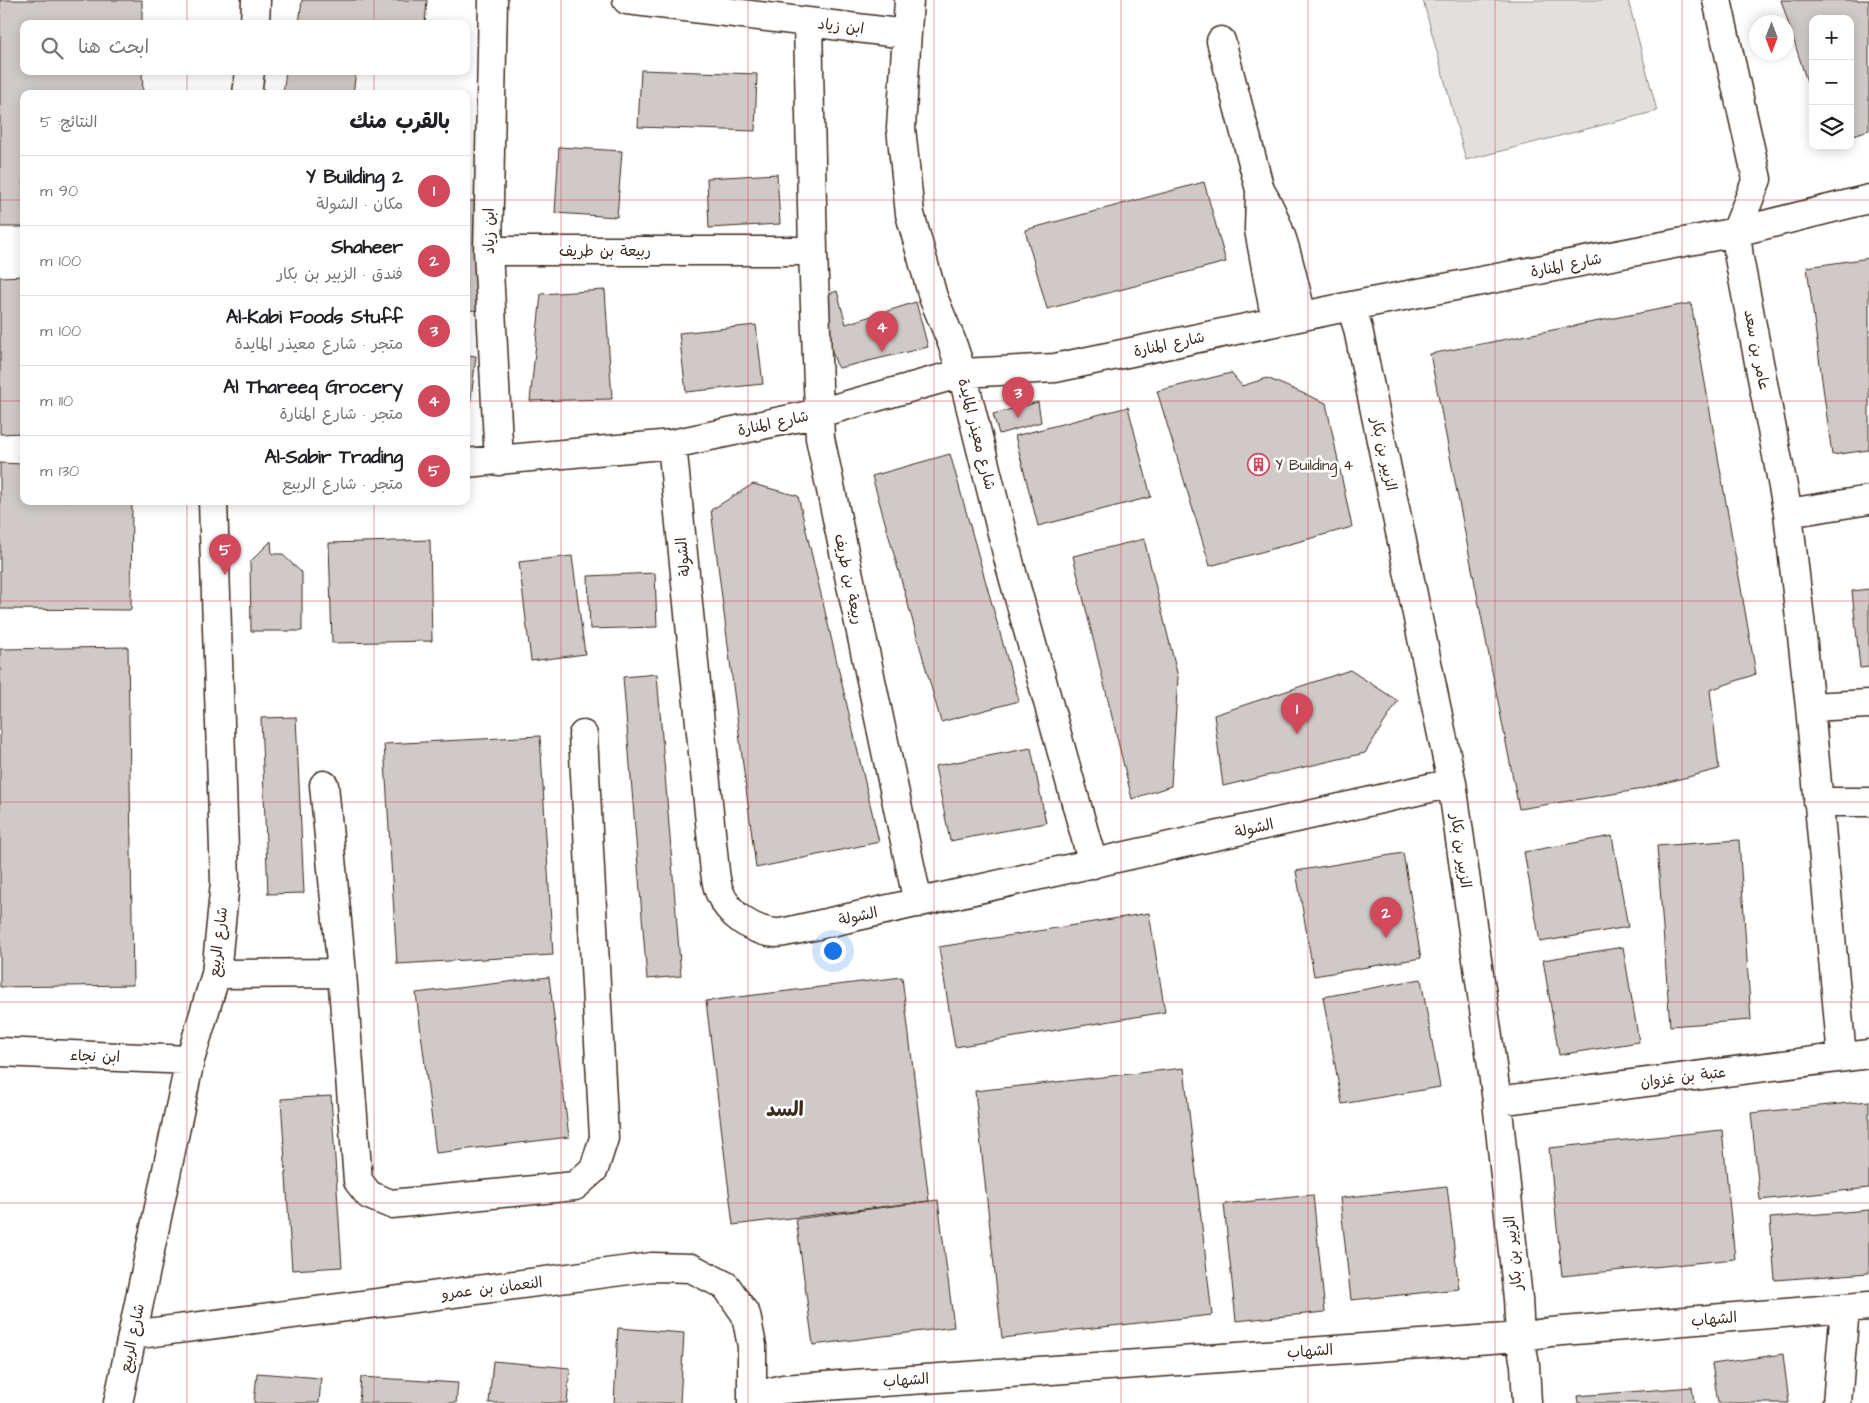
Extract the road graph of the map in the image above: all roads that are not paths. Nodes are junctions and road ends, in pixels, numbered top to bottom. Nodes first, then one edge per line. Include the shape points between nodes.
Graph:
1 (256, 0) edge
2 (493, 0) edge
3 (627, 0) edge
4 (909, 0) edge
5 (1717, 0) edge
6 (255, 20) edge
7 (808, 22) junction
8 (906, 34) junction
9 (1221, 41) dead end
10 (249, 75) edge
11 (248, 90) edge
12 (1260, 190) junction
13 (1869, 199) edge
14 (1736, 232) junction
15 (488, 251) junction
16 (813, 251) junction
17 (1351, 306) junction
18 (1302, 316) junction
19 (1276, 322) junction
20 (962, 373) junction
21 (819, 413) junction
22 (672, 444) junction
23 (499, 461) junction
24 (470, 463) edge
25 (1869, 500) edge
26 (213, 505) edge
27 (1788, 513) junction
28 (1869, 704) edge
29 (1810, 707) junction
30 (583, 735) dead end
31 (1452, 784) junction
32 (324, 785) dead end
33 (1818, 802) junction
34 (1869, 802) edge
35 (1093, 864) junction
36 (918, 903) junction
37 (342, 972) junction
38 (216, 974) junction
39 (0, 1052) edge
40 (1869, 1054) edge
41 (1842, 1057) junction
42 (190, 1060) junction
43 (1497, 1102) junction
44 (1857, 1307) edge
45 (132, 1335) junction
46 (1520, 1337) junction
47 (752, 1400) edge
48 (118, 1403) edge
49 (1527, 1403) edge
50 (1837, 1403) edge

1 - 6 street
2 - 15 street, ابن زياد
3 - 7 street, ابن زياد
4 - 8 street, شارع معيذر المايدة
5 - 14 street, عامر بن سعد via 1757,179
7 - 8 street, ابن زياد
7 - 16 street, ربيعة بن طريف
8 - 20 street, شارع معيذر المايدة via 901,128 910,214 933,297
9 - 12 street
10 - 11 street
12 - 18 street via 1284,242
12 - 19 street via 1259,230
13 - 14 street, شارع المنارة
14 - 17 street, شارع المنارة
14 - 27 street, عامر بن سعد
15 - 16 street, ربيعة بن طريف
15 - 23 street, ابن زياد
16 - 21 street, ربيعة بن طريف
17 - 18 street, شارع المنارة
17 - 31 street, الزبير بن بكار
18 - 19 street, شارع المنارة
19 - 20 street, شارع المنارة via 1055,368
20 - 21 street, شارع المنارة
20 - 35 street, شارع معيذر المايدة via 1011,569
21 - 22 street, شارع المنارة
21 - 36 street, ربيعة بن طريف via 820,438
22 - 23 street, شارع المنارة
22 - 36 street, الشولة via 715,872 719,891 728,908 758,929 776,933
23 - 24 street, شارع المنارة
25 - 27 street
26 - 38 street, شارع الربيع via 226,882
27 - 29 street, عامر بن سعد
28 - 29 street
29 - 33 street, عامر بن سعد
30 - 37 street via 604,1138 594,1169 575,1186 391,1204 369,1195 358,1181
31 - 35 street, الشولة
31 - 43 street, الزبير بن بكار
32 - 37 street
33 - 34 street
33 - 41 street, عامر بن سعد
35 - 36 street, الشولة
37 - 38 street
38 - 42 street, شارع الربيع
39 - 42 street, ابن نجاء
40 - 41 street, عتبة بن غزوان
41 - 43 street, عتبة بن غزوان
42 - 45 street, شارع الربيع
43 - 46 street, الزبير بن بكار
44 - 46 street, الشهاب
44 - 50 street
45 - 47 street, النعمان بن عمرو via 652,1267 691,1268 726,1286 746,1315 752,1346
45 - 48 street, شارع الربيع
46 - 47 street, الشهاب via 782,1389
46 - 49 street, الزبير بن بكار

